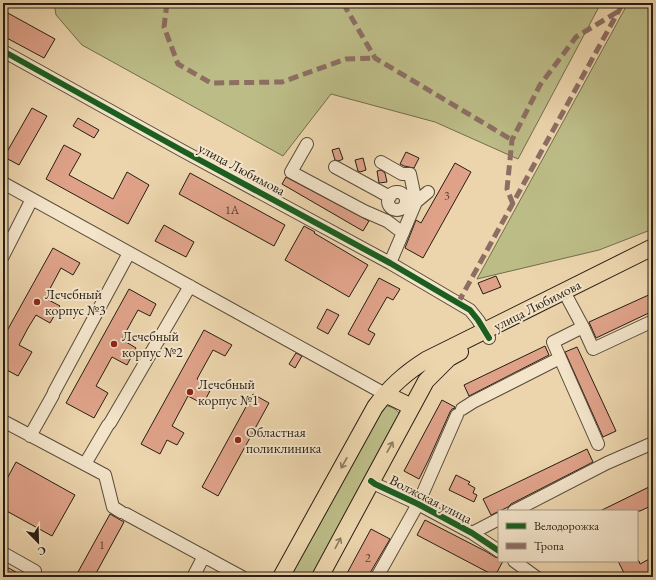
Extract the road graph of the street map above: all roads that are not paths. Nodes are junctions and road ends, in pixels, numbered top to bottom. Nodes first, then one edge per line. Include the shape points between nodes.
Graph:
1 (3, 51) edge
2 (307, 144) dead end
3 (381, 162) dead end
4 (338, 169) dead end
5 (410, 174) junction
6 (365, 179) junction
7 (3, 183) edge
8 (354, 187) dead end
9 (428, 192) dead end
10 (402, 193) junction
11 (384, 194) junction
12 (32, 199) junction
13 (407, 207) junction
14 (387, 221) junction
15 (403, 233) junction
16 (653, 247) edge
17 (129, 253) junction
18 (3, 256) edge
19 (653, 256) edge
20 (390, 263) junction
21 (190, 286) junction
22 (568, 299) junction
23 (653, 321) edge
24 (583, 327) junction
25 (487, 335) junction
26 (560, 358) junction
27 (385, 394) junction
28 (412, 407) junction
29 (3, 421) edge
30 (30, 436) junction
31 (653, 443) edge
32 (598, 444) dead end
33 (85, 464) junction
34 (371, 481) junction
35 (418, 504) junction
36 (516, 510) edge
37 (498, 520) edge
38 (472, 533) junction
39 (498, 550) edge
40 (3, 553) edge
41 (204, 556) junction
42 (515, 562) edge
43 (32, 577) edge
44 (193, 577) edge
45 (242, 577) edge
46 (281, 577) edge
47 (320, 577) edge
48 (377, 577) edge
49 (536, 577) edge

1 - 20 street, улица Любимова
2 - 14 street via 291,172
3 - 5 street via 402,174
4 - 6 street
5 - 10 street
5 - 13 street
6 - 8 street
6 - 11 street
7 - 12 street
9 - 13 street
10 - 11 street
10 - 13 street
11 - 13 street via 392,207
12 - 17 street
12 - 18 street
13 - 14 street
13 - 15 street
14 - 15 street
15 - 20 street
16 - 25 main road, улица Любимова
17 - 21 street
17 - 30 street
19 - 22 main road, улица Любимова
20 - 25 street, улица Любимова via 470,310
21 - 27 street
21 - 33 street
22 - 24 street
22 - 25 main road, улица Любимова
23 - 24 street via 593,349
24 - 26 street via 552,342
25 - 27 main road, улица Любимова via 426,360 409,371
25 - 28 main road, улица Любимова via 449,358 426,381
26 - 32 street
26 - 35 street via 473,402 460,412
27 - 28 main road
27 -> 46 main road, улица Любимова via 373,411
34 -> 28 main road, улица Любимова
29 - 30 street
30 - 33 street
31 - 36 street via 607,463
33 - 41 street via 105,475 113,508
34 - 35 street, Волжская улица
47 -> 34 main road, улица Любимова
35 - 38 street, Волжская улица
35 - 48 street
37 - 38 street
38 - 39 street, Волжская улица
40 - 43 street via 35,571
41 - 44 street
41 - 45 street
42 - 49 street

